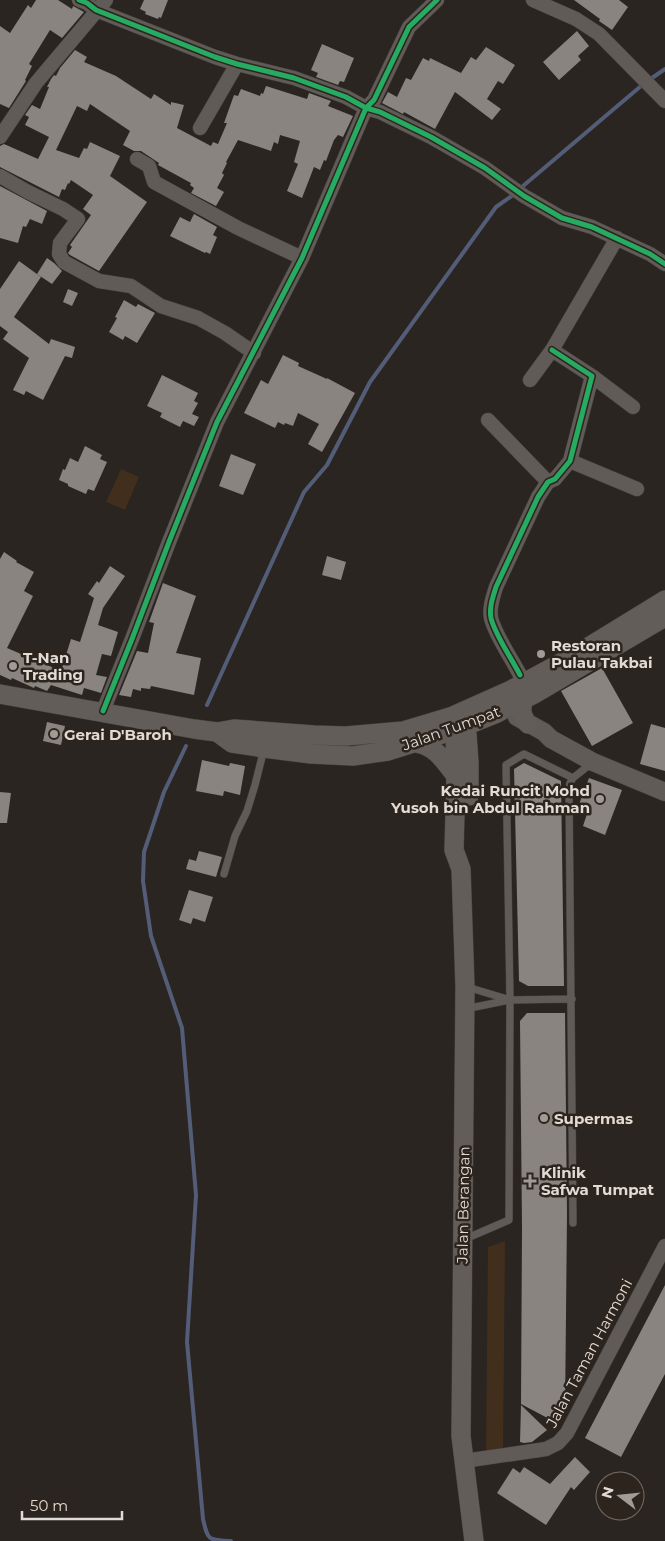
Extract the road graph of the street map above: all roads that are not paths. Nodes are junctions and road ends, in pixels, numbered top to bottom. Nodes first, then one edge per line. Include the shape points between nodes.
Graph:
1 (79, 0) edge
2 (437, 0) edge
3 (533, 0) edge
4 (101, 5) edge
5 (237, 64) junction
6 (663, 95) edge
7 (366, 108) junction
8 (200, 128) dead end
9 (0, 138) edge
10 (137, 159) dead end
11 (0, 176) edge
12 (617, 238) junction
13 (302, 258) junction
14 (665, 264) edge
15 (552, 350) junction
16 (254, 353) junction
17 (592, 376) junction
18 (530, 380) dead end
19 (632, 407) dead end
20 (488, 420) dead end
21 (570, 461) junction
22 (548, 482) junction
23 (637, 489) dead end
24 (665, 600) edge
25 (665, 617) edge
26 (577, 654) junction
27 (520, 675) junction
28 (0, 694) edge
29 (523, 700) junction
30 (493, 708) junction
31 (102, 712) junction
32 (460, 721) junction
33 (528, 724) junction
34 (217, 732) junction
35 (410, 737) junction
36 (550, 739) junction
37 (264, 748) junction
38 (594, 762) junction
39 (463, 770) junction
40 (573, 778) junction
41 (665, 792) edge
42 (224, 874) dead end
43 (465, 987) junction
44 (572, 999) junction
45 (510, 1000) junction
46 (465, 1009) junction
47 (574, 1223) dead end
48 (462, 1240) junction
49 (665, 1246) edge
50 (464, 1461) junction
51 (474, 1541) edge

1 - 4 street
2 - 7 street via 409,27 374,100
3 - 6 street via 576,19 599,34
4 - 5 street
4 - 9 street via 36,83
5 - 7 street via 294,78
5 - 8 street
7 - 12 street via 439,142 562,218
7 - 13 street
10 - 13 street via 149,166 154,182
11 - 16 street via 78,219 60,243 64,262 99,281 130,286 161,306 198,318
12 - 14 street
12 - 15 street
13 - 16 street
15 - 17 street
15 - 18 street
16 - 31 street via 217,422
17 - 19 street
17 - 21 street
20 - 22 street
21 - 22 street
21 - 23 street
22 - 27 street via 524,524 491,602 495,629
24 - 26 main road, Jalan Tumpat
25 - 29 main road, Jalan Tumpat
26 - 27 main road
26 - 30 main road, Jalan Tumpat
27 - 35 main road
28 - 31 main road, Jalan Tumpat
29 - 30 main road, Jalan Tumpat
29 - 33 main road via 522,717
30 - 32 main road, Jalan Tumpat
30 - 33 street
30 - 36 street via 518,728 541,739
30 - 39 main road
31 - 34 main road, Jalan Tumpat
32 - 35 main road, Jalan Tumpat
32 - 39 main road, Jalan Berangan
33 - 36 street
34 - 35 main road, Jalan Tumpat via 234,729
34 - 37 main road, Jalan Tumpat via 232,743
35 - 37 main road, Jalan Tumpat via 388,751 353,756
35 - 39 main road via 426,744
36 - 38 street
37 - 42 lane via 255,786
38 - 40 lane
38 - 41 street
39 - 43 main road, Jalan Berangan via 454,850 461,869
40 - 44 lane via 569,790
40 - 45 lane via 524,754 506,765
43 - 45 lane
43 - 46 main road, Jalan Berangan
44 - 45 lane
44 - 47 lane
45 - 46 lane
45 - 48 lane via 509,1220
46 - 48 main road, Jalan Berangan
48 - 50 main road, Jalan Berangan
49 - 50 street, Jalan Taman Harmoni via 567,1434 546,1449
50 - 51 main road, Jalan Berangan

